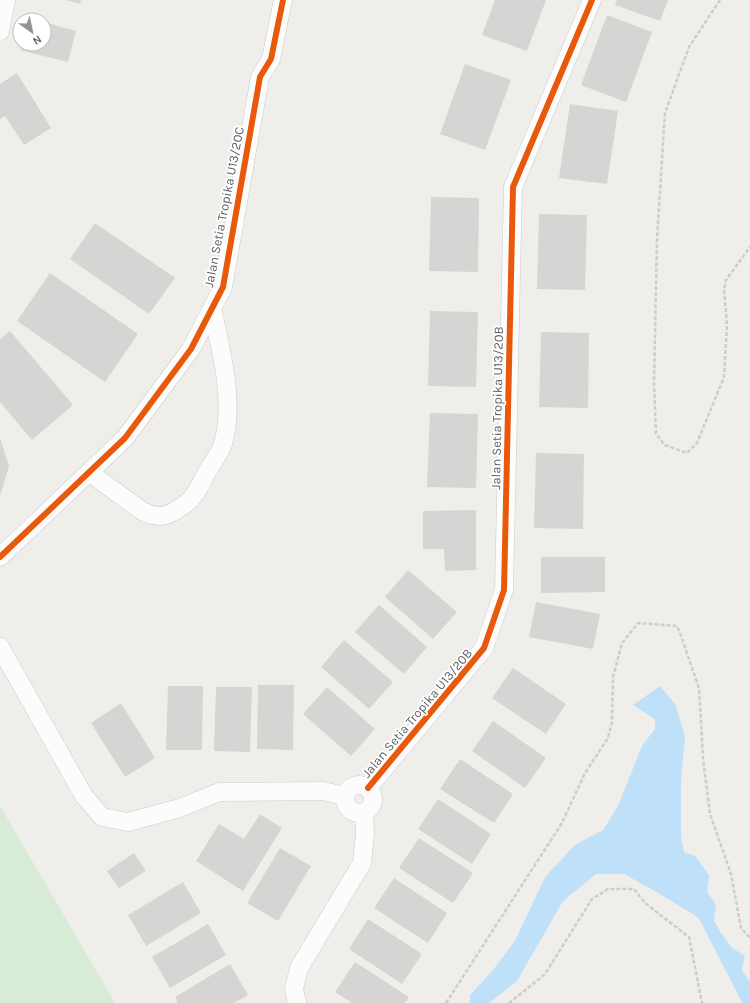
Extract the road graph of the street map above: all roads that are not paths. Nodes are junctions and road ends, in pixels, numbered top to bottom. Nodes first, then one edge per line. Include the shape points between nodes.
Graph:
1 (6, 0) edge
2 (283, 0) edge
3 (592, 0) edge
4 (0, 31) edge
5 (212, 308) junction
6 (90, 472) junction
7 (0, 557) edge
8 (0, 647) edge
9 (368, 788) junction
10 (345, 796) junction
11 (364, 813) junction
12 (297, 1003) edge

1 - 4 street
2 - 5 street, Jalan Setia Tropika U13/20C via 271,59 260,77 223,287
3 - 9 street, Jalan Setia Tropika U13/20B via 513,187 504,590 484,648
5 - 6 street, Jalan Setia Tropika U13/20C via 191,350 125,438
5 - 6 street via 225,370 228,409 223,445 198,491 173,513 151,516
6 - 7 street, Jalan Setia Tropika U13/20C
8 - 10 street via 84,796 102,817 128,822 180,808 219,792 323,791
9 - 10 street via 354,786
9 - 11 street via 373,802
10 - 11 street via 345,805 351,812
11 - 12 street via 362,863 299,968 294,989

